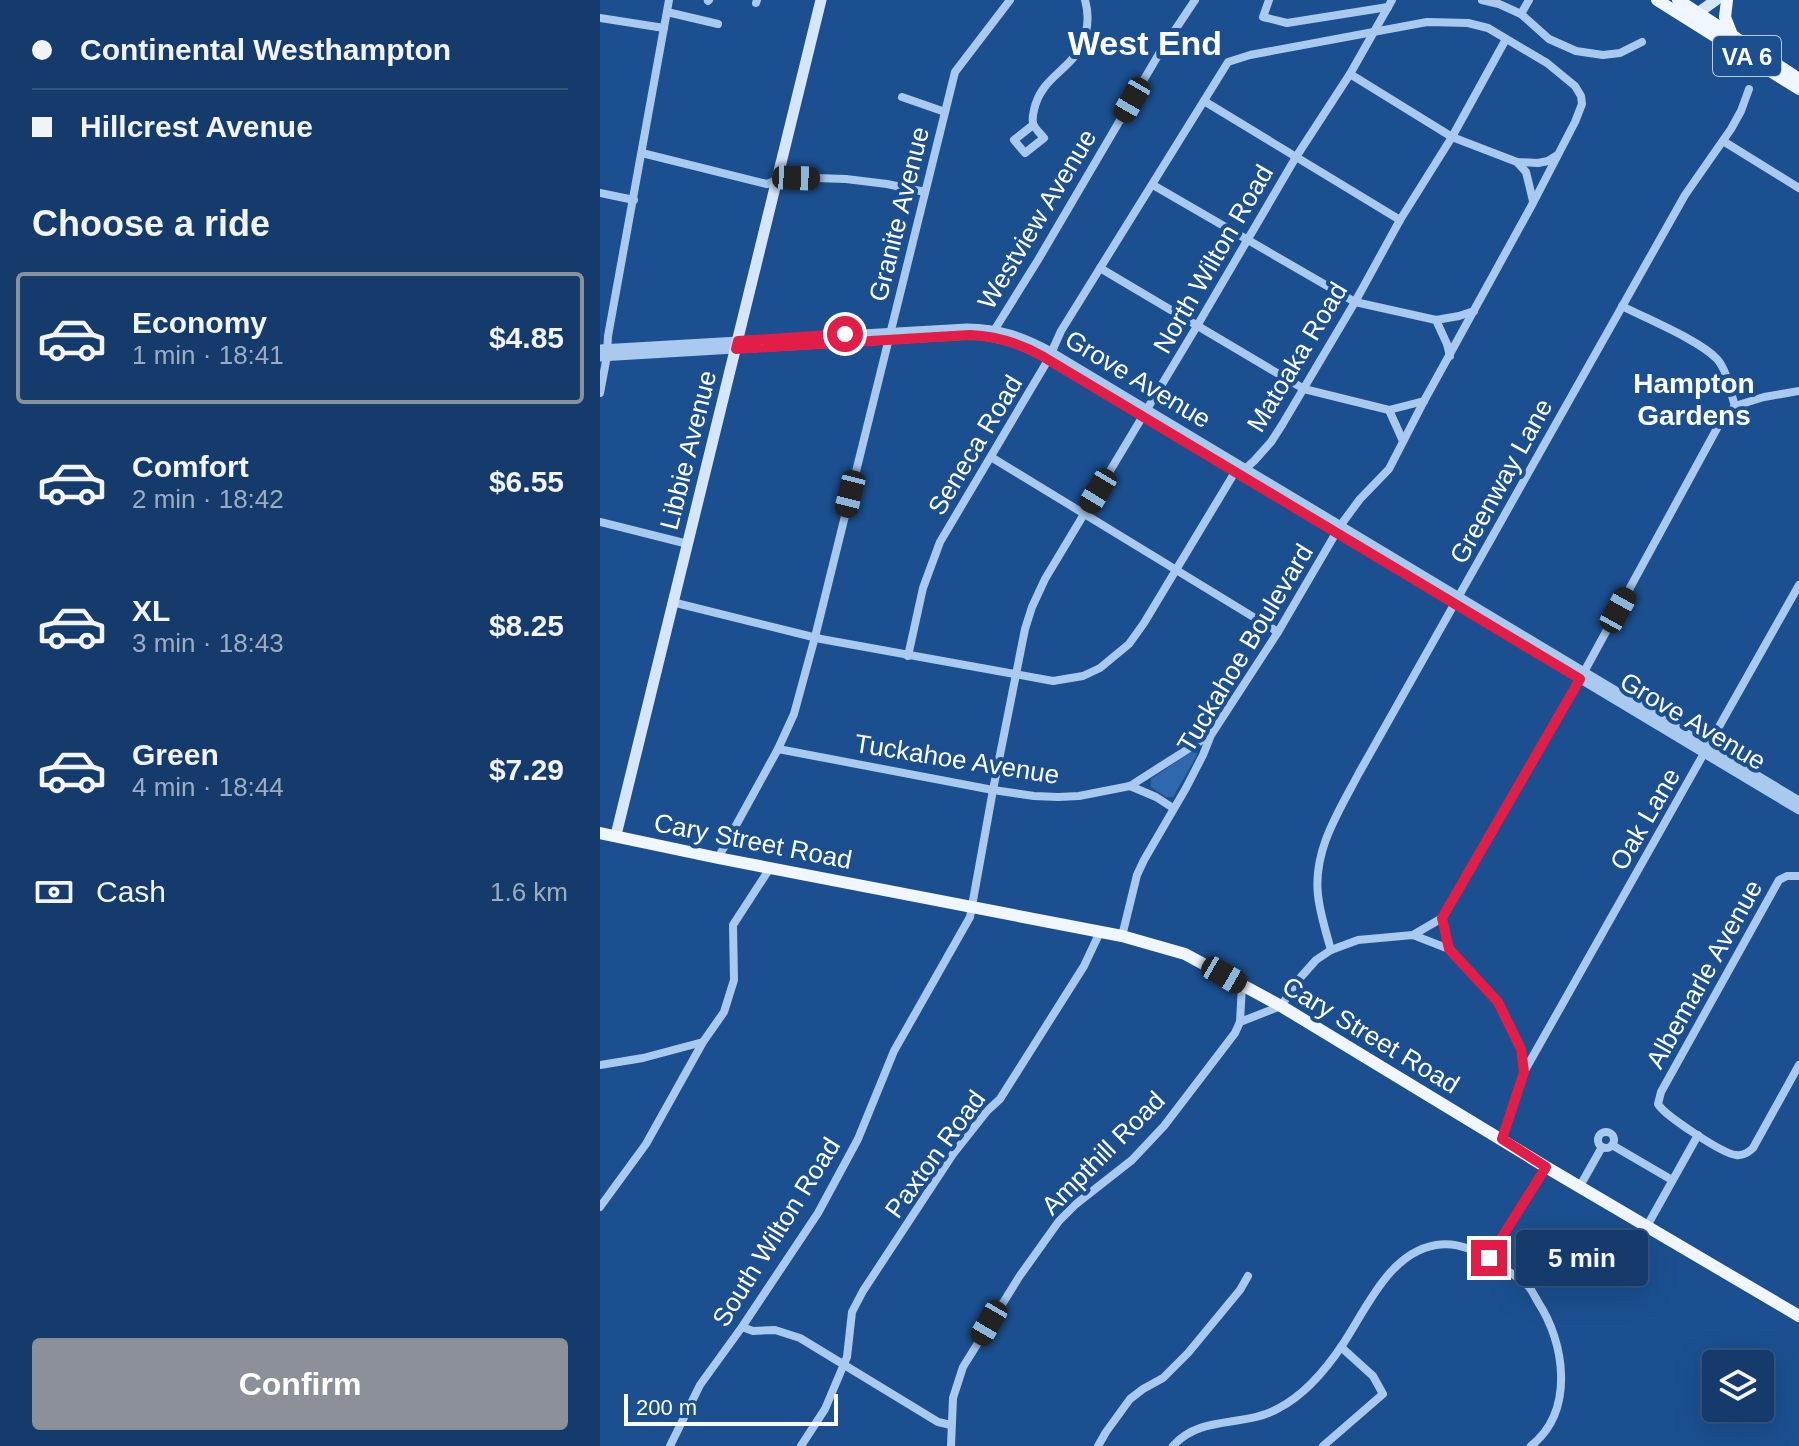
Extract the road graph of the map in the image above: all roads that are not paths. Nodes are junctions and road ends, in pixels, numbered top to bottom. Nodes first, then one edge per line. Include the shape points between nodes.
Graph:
1 (669, 0) edge
2 (822, 0) edge
3 (1010, 0) edge
4 (1085, 0) edge
5 (1195, 0) edge
6 (1269, 0) edge
7 (1482, 0) edge
8 (1529, 0) edge
9 (1657, 0) edge
10 (1716, 0) edge
11 (1727, 0) edge
12 (1390, 3) edge
13 (1680, 5) edge
14 (667, 12) junction
15 (1521, 14) junction
16 (600, 18) edge
17 (1696, 18) junction
18 (718, 24) dead end
19 (664, 28) junction
20 (1173, 33) dead end
21 (1373, 33) junction
22 (1732, 35) junction
23 (1506, 39) junction
24 (1642, 42) dead end
25 (1163, 47) dead end
26 (1350, 74) junction
27 (1799, 79) edge
28 (1749, 89) dead end
29 (1799, 89) edge
30 (902, 97) dead end
31 (1204, 101) junction
32 (945, 112) junction
33 (1033, 125) dead end
34 (1452, 137) junction
35 (1723, 141) junction
36 (642, 153) junction
37 (1557, 155) junction
38 (1296, 157) junction
39 (1517, 162) junction
40 (776, 180) junction
41 (1153, 185) junction
42 (1799, 188) edge
43 (925, 192) junction
44 (600, 193) edge
45 (634, 200) junction
46 (1533, 203) junction
47 (1400, 220) junction
48 (1247, 241) junction
49 (1100, 268) junction
50 (1355, 302) junction
51 (1622, 306) junction
52 (1474, 311) junction
53 (1436, 320) junction
54 (1197, 326) junction
55 (995, 329) junction
56 (889, 336) junction
57 (737, 345) junction
58 (603, 353) edge
59 (1050, 356) junction
60 (1450, 356) junction
61 (1304, 389) junction
62 (1799, 391) edge
63 (600, 393) edge
64 (1424, 401) junction
65 (1735, 406) junction
66 (1389, 410) junction
67 (1145, 413) junction
68 (1403, 441) junction
69 (991, 457) junction
70 (1240, 470) junction
71 (1084, 514) junction
72 (600, 522) edge
73 (1338, 529) junction
74 (688, 544) junction
75 (1178, 569) junction
76 (1799, 585) edge
77 (1457, 601) junction
78 (672, 602) junction
79 (1278, 632) junction
80 (815, 637) junction
81 (908, 656) junction
82 (1582, 675) junction
83 (1016, 676) junction
84 (1211, 735) junction
85 (778, 749) junction
86 (1706, 750) junction
87 (1130, 786) junction
88 (993, 790) junction
89 (1799, 801) edge
90 (1173, 808) junction
91 (1799, 810) edge
92 (600, 833) edge
93 (616, 835) junction
94 (718, 858) junction
95 (770, 868) junction
96 (1799, 876) edge
97 (972, 907) junction
98 (1442, 918) junction
99 (1100, 932) junction
100 (1413, 935) junction
101 (1122, 936) junction
102 (1449, 949) junction
103 (1331, 950) junction
104 (1242, 985) junction
105 (1281, 1006) junction
106 (1240, 1022) junction
107 (703, 1042) junction
108 (600, 1065) edge
109 (1799, 1065) edge
110 (1524, 1072) junction
111 (1698, 1135) junction
112 (1502, 1139) junction
113 (1612, 1145) junction
114 (1602, 1147) junction
115 (1546, 1167) junction
116 (1672, 1180) junction
117 (1580, 1186) junction
118 (600, 1207) edge
119 (1647, 1226) junction
120 (1489, 1258) junction
121 (1248, 1276) dead end
122 (1797, 1312) edge
123 (742, 1327) junction
124 (1341, 1347) junction
125 (844, 1364) junction
126 (951, 1425) junction
127 (670, 1446) edge
128 (801, 1446) edge
129 (951, 1446) edge
130 (1098, 1446) edge
131 (1173, 1446) edge
132 (1323, 1446) edge
133 (1531, 1446) edge

1 - 14 street
2 - 40 main road, Libbie Avenue
3 - 32 street, Granite Avenue via 955,72
4 - 33 street via 1082,44 1041,91
5 - 20 street
6 - 12 street via 1263,17 1287,23
7 - 15 street
8 - 15 street
9 - 13 main road, VA 6
10 - 17 main road
11 - 22 main road via 1725,17
12 - 21 street, North Wilton Road
13 - 17 main road, VA 6
14 - 18 street
14 - 19 street
15 - 24 street via 1549,39 1576,51 1620,53
16 - 19 street
17 - 22 main road, VA 6
17 - 29 main road, VA 6
19 - 36 street
21 - 23 street via 1427,22 1468,23
21 - 26 street, North Wilton Road
21 - 31 street, Seneca Road via 1228,62
22 - 27 main road, VA 6
23 - 34 street, Matoaka Road
23 - 37 street, Tuckahoe Boulevard via 1547,63 1581,96 1575,122
25 - 55 street, Westview Avenue
26 - 34 street
26 - 38 street, North Wilton Road
28 - 35 street, Greenway Lane
30 - 32 street
31 - 38 street
31 - 41 street, Seneca Road
32 - 43 street, Granite Avenue
34 - 39 street
34 - 47 street, Matoaka Road
35 - 42 street
35 - 51 street, Greenway Lane via 1685,195
36 - 40 street via 767,184
36 - 45 street
37 - 39 street via 1538,163
37 - 46 street, Tuckahoe Boulevard
38 - 47 street
38 - 48 street, North Wilton Road
39 - 46 street via 1526,172
40 - 43 street via 865,181
40 - 57 main road, Libbie Avenue
41 - 48 street
41 - 49 street, Seneca Road
43 - 56 street, Granite Avenue
44 - 45 street
45 - 58 street
46 - 52 street, Tuckahoe Boulevard
47 - 50 street, Matoaka Road
48 - 50 street
48 - 54 street, North Wilton Road
49 - 54 street
49 - 59 street, Seneca Road
50 - 53 street
50 - 61 street, Matoaka Road
51 - 65 street via 1717,359
51 - 77 street, Greenway Lane
52 - 53 street
52 - 60 street, Tuckahoe Boulevard
53 - 60 street
54 - 61 street
54 - 67 street, North Wilton Road
55 - 56 street, Grove Avenue
55 - 59 street, Grove Avenue via 1021,337
56 - 57 street, Grove Avenue
56 - 59 street, Grove Avenue via 982,335
56 - 80 street, Granite Avenue
57 - 58 street, Grove Avenue
57 - 74 main road, Libbie Avenue
58 - 63 street
59 - 67 street, Grove Avenue
59 - 69 street, Seneca Road
60 - 64 street, Tuckahoe Boulevard
61 - 66 street
61 - 70 street, Matoaka Road via 1271,442
62 - 65 street
64 - 66 street
64 - 68 street, Tuckahoe Boulevard
65 - 82 street via 1721,421
66 - 68 street
67 - 70 street, Grove Avenue
67 - 71 street, North Wilton Road
68 - 73 street, Tuckahoe Boulevard via 1389,469
69 - 71 street
69 - 81 street, Seneca Road via 940,542
70 - 73 street, Grove Avenue
70 - 75 street, Matoaka Road
71 - 75 street
71 - 83 street, North Wilton Road via 1032,607
72 - 74 street
73 - 77 street, Grove Avenue
73 - 79 street, Tuckahoe Boulevard
74 - 78 main road, Libbie Avenue
75 - 79 street
75 - 83 street, Matoaka Road via 1129,644 1100,668 1066,680
76 - 86 street, Oak Lane
77 - 82 street, Grove Avenue
77 - 103 street, Greenway Lane via 1325,840 1318,895
78 - 80 street, Matoaka Road
78 - 93 main road, Libbie Avenue
79 - 84 street, Tuckahoe Boulevard
80 - 81 street, Matoaka Road
80 - 85 street, Granite Avenue via 794,714
81 - 83 street, Matoaka Road
82 - 86 street, Grove Avenue
82 - 98 street
83 - 88 street, North Wilton Road
84 - 87 street, Tuckahoe Avenue
84 - 90 street, Tuckahoe Boulevard
85 - 88 street, Tuckahoe Avenue
85 - 94 street, Granite Avenue
86 - 89 street, Grove Avenue
86 - 91 street, Grove Avenue
86 - 110 street, Oak Lane
87 - 88 street, Tuckahoe Avenue via 1058,797
87 - 90 street
88 - 97 street, North Wilton Road
90 - 101 street, Tuckahoe Boulevard via 1137,875
92 - 93 main road, Cary Street Road
93 - 94 main road, Cary Street Road
94 - 95 main road, Cary Street Road
95 - 97 main road, Cary Street Road
95 - 107 street via 733,925 734,980 724,1012
96 - 111 street, Albemarle Avenue via 1779,880 1658,1100 1662,1111
97 - 99 main road, Cary Street Road
97 - 123 street, South Wilton Road via 894,1051 847,1161
98 - 100 street
98 - 102 street
99 - 101 main road, Cary Street Road
99 - 125 street, Paxton Road via 1000,1099 953,1154 863,1291 852,1312
100 - 102 street
100 - 103 street via 1358,940
101 - 104 main road, Cary Street Road via 1185,954
102 - 110 street via 1498,1002 1521,1049
103 - 105 street via 1316,960
104 - 105 main road, Cary Street Road
104 - 106 street
105 - 106 street
105 - 112 main road, Cary Street Road
106 - 126 street, Ampthill Road via 1164,1126 1059,1221 963,1367
107 - 108 street
107 - 118 street via 646,1144
109 - 111 street via 1748,1153 1731,1154
110 - 112 street, Oak Lane
111 - 116 street
112 - 115 main road, Cary Street Road
113 - 114 street
113 - 114 street via 1613,1137 1605,1132 1598,1138
113 - 116 street
114 - 117 street
115 - 117 main road, Cary Street Road
115 - 120 street
116 - 119 street
117 - 119 main road, Cary Street Road
119 - 122 main road, Cary Street Road
120 - 124 street via 1453,1245 1415,1251 1385,1279
120 - 133 street via 1528,1286 1548,1317 1559,1350 1559,1403 1547,1429
121 - 130 street via 1188,1353 1163,1378 1130,1399
123 - 125 street via 784,1332
123 - 127 street, South Wilton Road via 700,1385
124 - 131 street via 1316,1379 1278,1409 1205,1425
124 - 132 street via 1373,1376 1383,1394
125 - 126 street
125 - 128 street, Paxton Road via 825,1409
126 - 129 street, Ampthill Road

